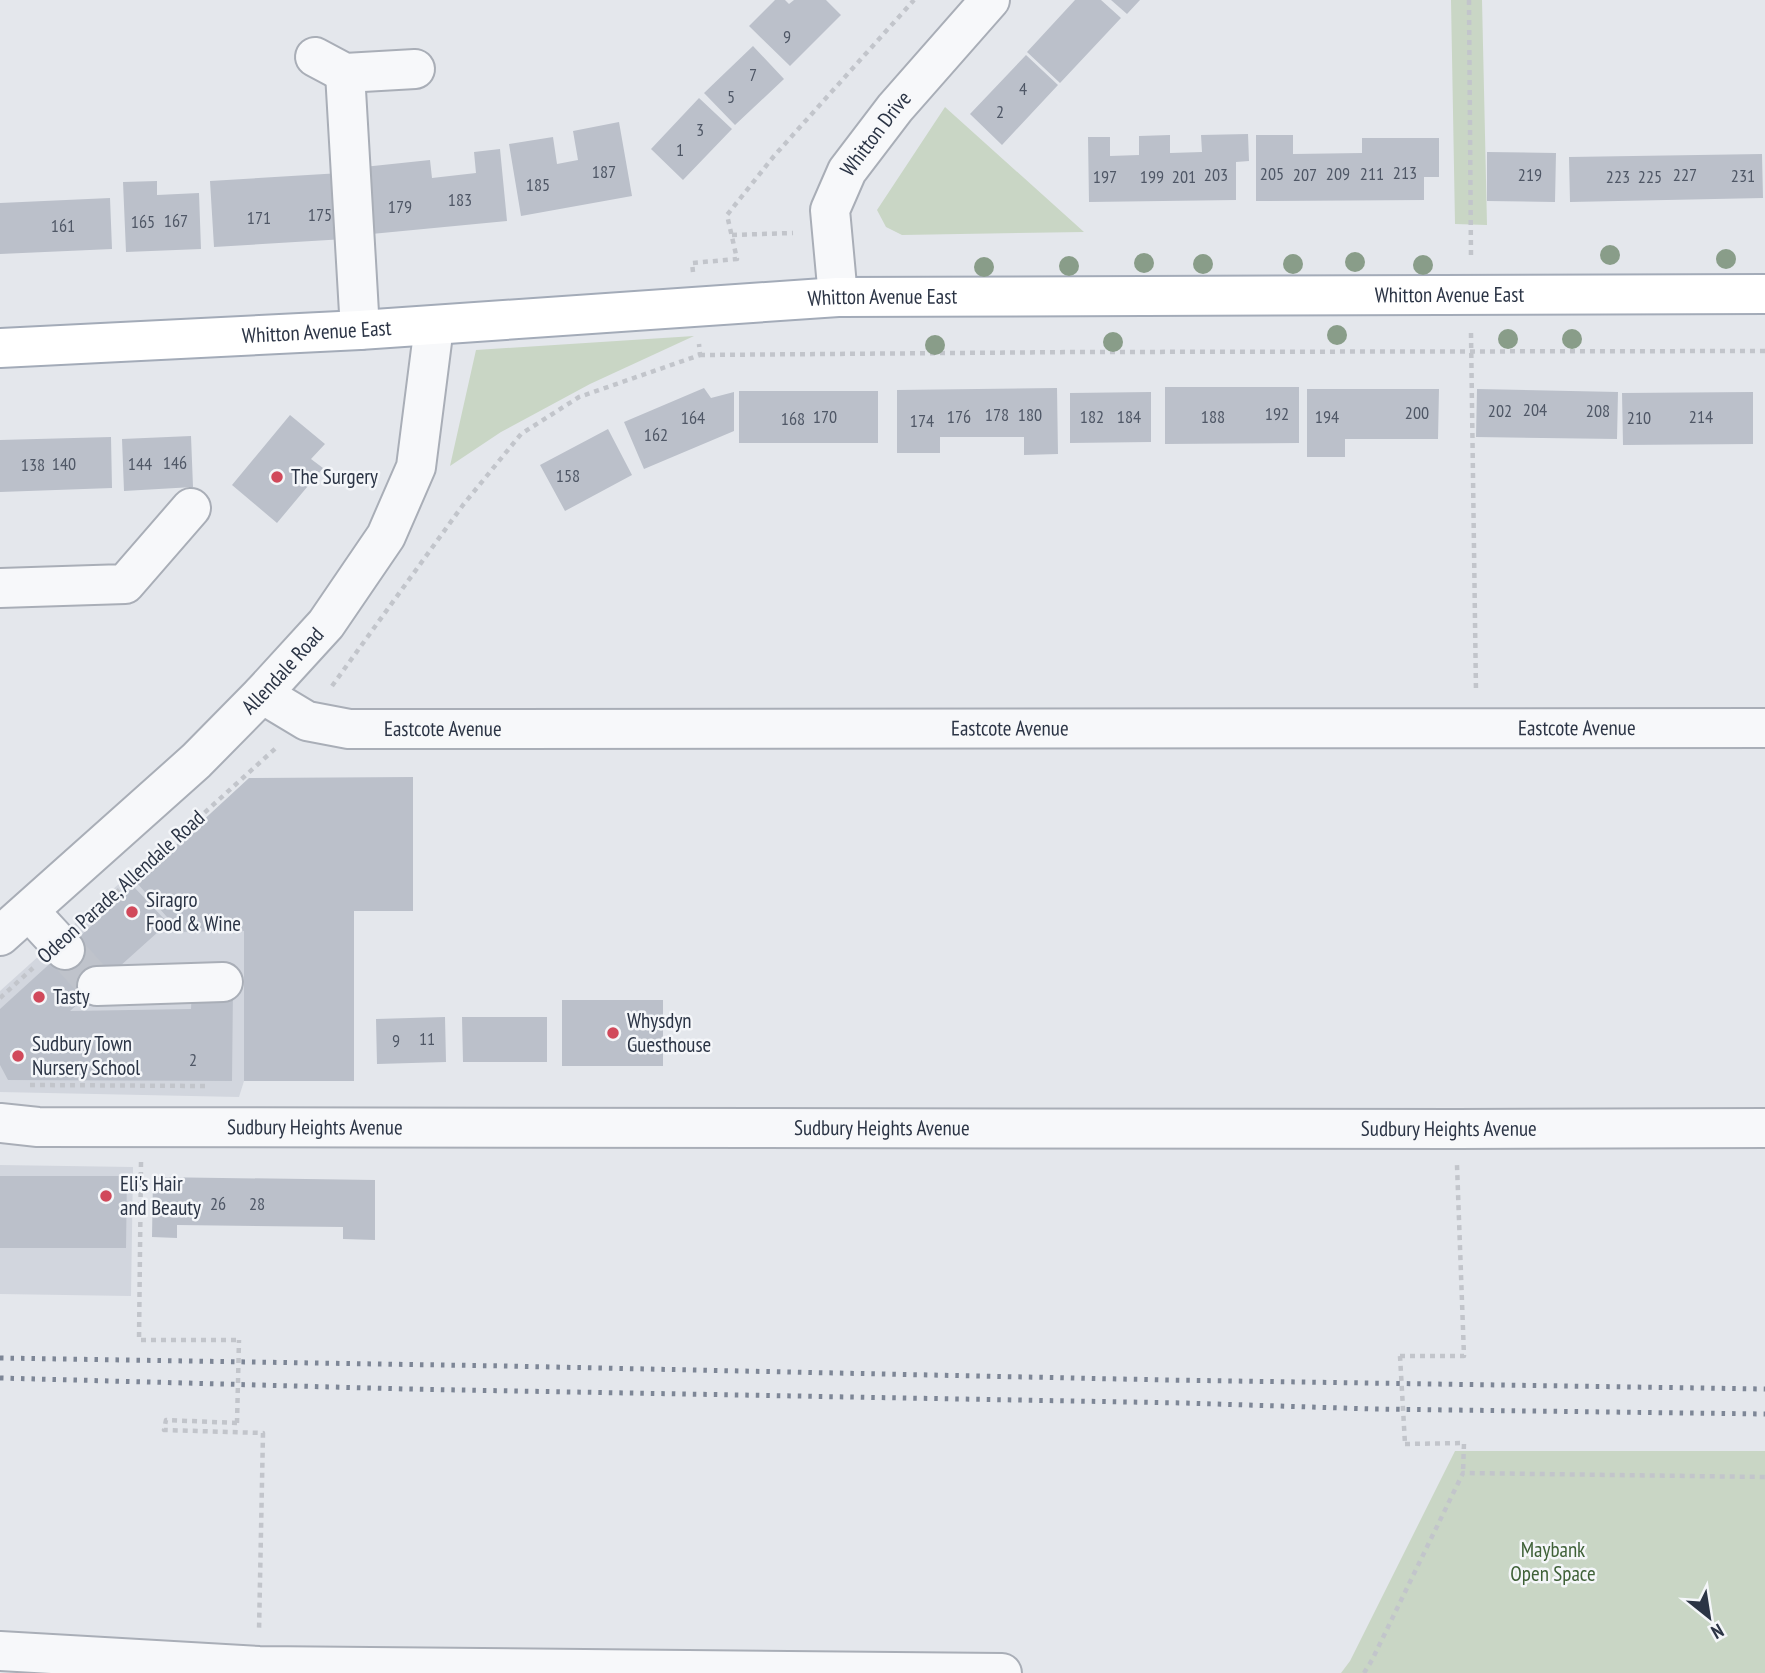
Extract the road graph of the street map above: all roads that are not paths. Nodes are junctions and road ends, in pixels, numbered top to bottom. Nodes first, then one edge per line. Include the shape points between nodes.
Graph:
1 (990, 0) edge
2 (415, 69) dead end
3 (1765, 293) edge
4 (838, 297) junction
5 (434, 326) junction
6 (359, 330) junction
7 (0, 348) edge
8 (191, 508) dead end
9 (0, 588) edge
10 (262, 694) junction
11 (1765, 729) edge
12 (29, 911) junction
13 (0, 936) edge
14 (62, 947) tunnel mouth
15 (223, 982) dead end
16 (97, 986) dead end
17 (0, 1123) edge
18 (1765, 1128) edge
19 (0, 1651) edge
20 (996, 1673) edge
21 (1002, 1673) edge

1 - 4 street, Whitton Drive via 895,108 848,171 830,210
2 - 6 street via 330,65
3 - 4 main road, Whitton Avenue East
4 - 5 main road, Whitton Avenue East
5 - 6 main road, Whitton Avenue East
5 - 10 street, Allendale Road via 416,467 386,537 326,624
6 - 7 main road, Whitton Avenue East
8 - 9 street via 125,584
10 - 11 street, Eastcote Avenue via 307,721 349,729
10 - 12 street, Allendale Road via 196,761
12 - 13 street, Allendale Road
12 - 14 street
15 - 16 street
17 - 18 street, Sudbury Heights Avenue via 38,1127
19 - 20 street via 259,1666
20 - 21 street

